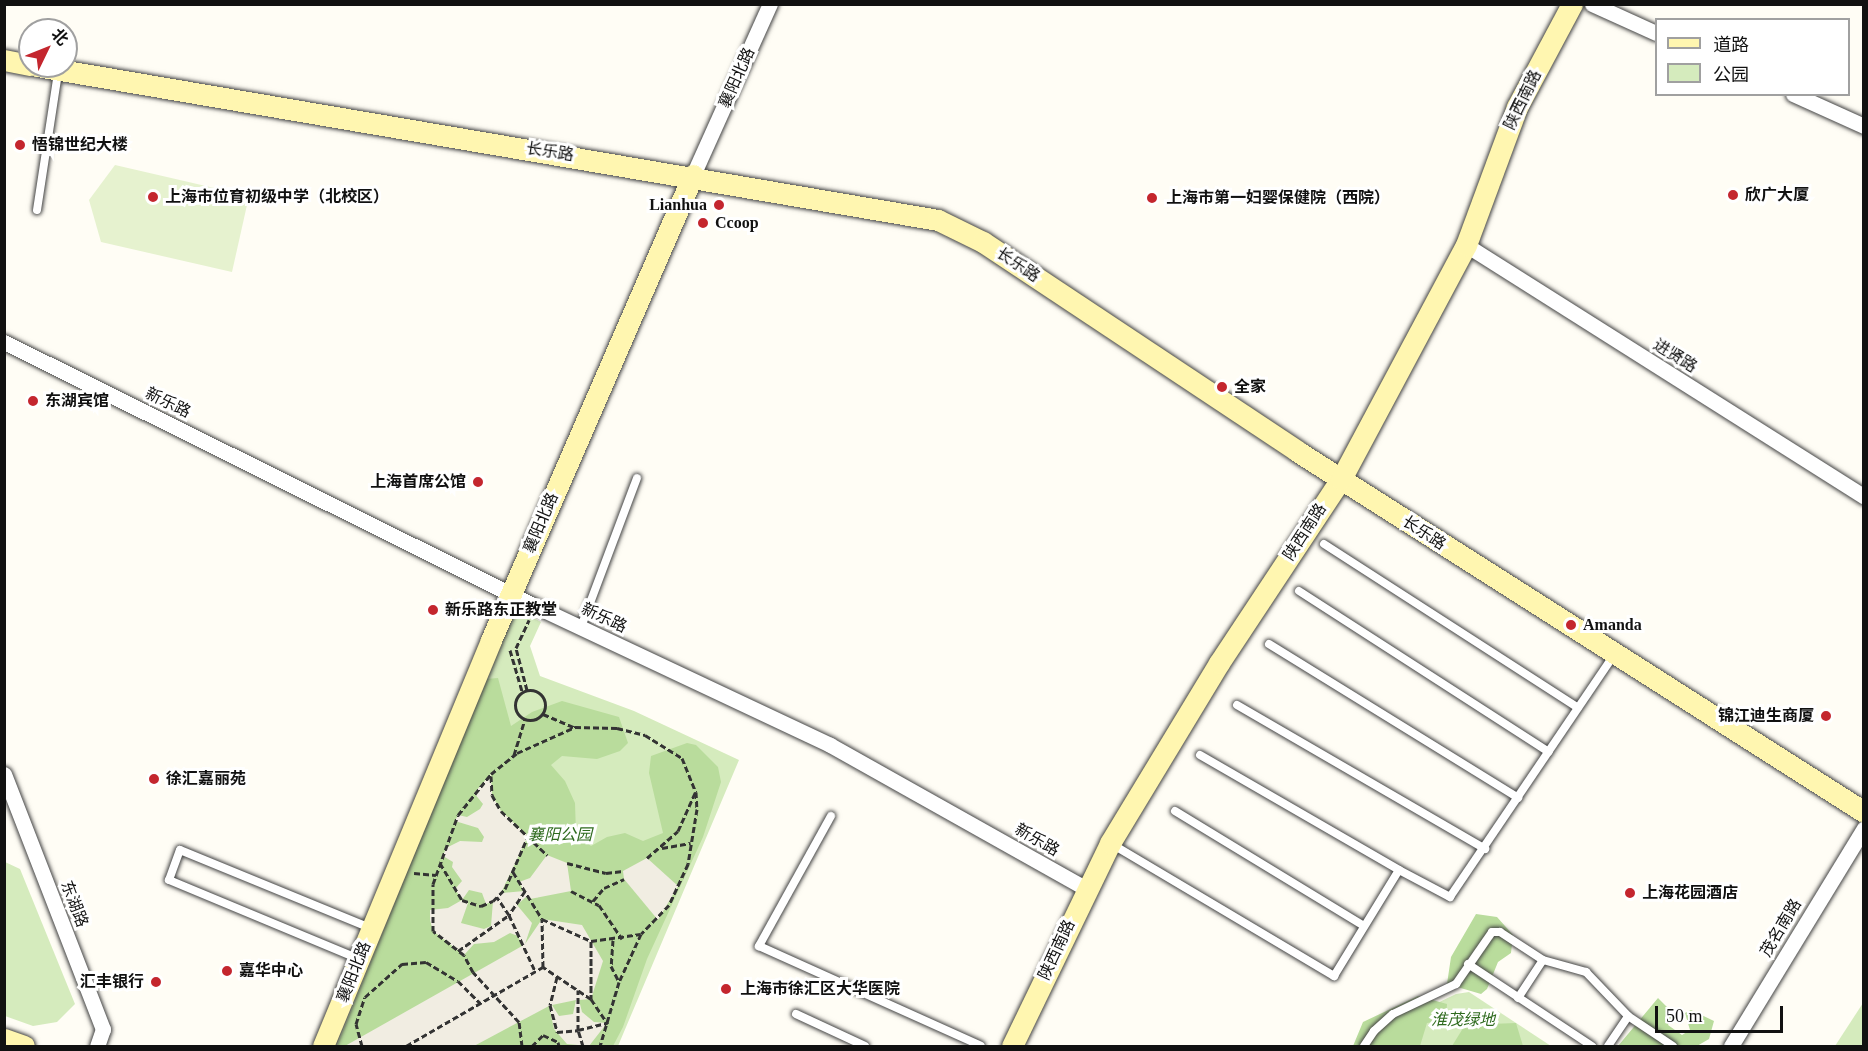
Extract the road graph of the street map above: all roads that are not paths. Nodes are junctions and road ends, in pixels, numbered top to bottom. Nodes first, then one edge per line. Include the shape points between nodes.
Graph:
1 (770, 4) edge
2 (1572, 4) edge
3 (1592, 4) edge
4 (1655, 33) edge
5 (78, 73) edge
6 (57, 78) edge
7 (1797, 96) edge
8 (1863, 126) edge
9 (693, 175) junction
10 (37, 210) dead end
11 (1466, 245) junction
12 (4, 342) edge
13 (637, 478) dead end
14 (1341, 479) junction
15 (1863, 497) edge
16 (1324, 544) dead end
17 (1299, 591) dead end
18 (512, 593) junction
19 (581, 627) junction
20 (1269, 645) dead end
21 (1615, 654) junction
22 (1237, 705) dead end
23 (1578, 708) junction
24 (1549, 752) junction
25 (1200, 755) dead end
26 (4, 774) edge
27 (1518, 798) junction
28 (1175, 811) dead end
29 (1863, 813) edge
30 (831, 816) dead end
31 (1863, 828) edge
32 (1110, 843) junction
33 (1485, 849) junction
34 (1399, 870) junction
35 (1086, 888) junction
36 (1364, 926) junction
37 (372, 929) junction
38 (359, 960) junction
39 (1543, 960) junction
40 (1468, 964) junction
41 (1518, 998) junction
42 (796, 1014) dead end
43 (1628, 1016) junction
44 (4, 1039) edge
45 (24, 1047) edge
46 (97, 1047) edge
47 (323, 1047) edge
48 (865, 1047) edge
49 (981, 1047) edge
50 (1012, 1047) edge
51 (1364, 1047) edge
52 (1592, 1047) edge
53 (1608, 1047) edge
54 (1673, 1047) edge
55 (1731, 1047) edge

1 - 9 street, 襄阳北路
2 - 11 street, 陕西南路 via 1517,107
3 - 4 street
5 - 9 street, 长乐路
6 - 10 lane
7 - 8 street
9 - 14 street, 长乐路 via 947,225 983,242
9 - 18 street, 襄阳北路
11 - 14 street, 陕西南路
11 - 15 street, 进贤路
12 - 18 street, 新乐路
13 - 19 lane
14 - 21 street, 长乐路
14 - 32 street, 陕西南路 via 1219,663
16 - 23 lane
17 - 24 lane
18 - 19 street, 新乐路
18 - 37 street, 襄阳北路
19 - 35 street, 新乐路 via 830,745
20 - 27 lane
21 - 23 lane
21 - 29 street, 长乐路
22 - 33 lane
23 - 24 lane
24 - 27 lane
25 - 34 lane
26 - 46 street, 东湖路 via 103,1029
27 - 33 lane
28 - 36 lane
30 - 49 lane via 759,946
31 - 55 street, 茂名南路
32 - 35 street, 陕西南路
32 - 36 lane via 1334,976
33 - 34 lane via 1450,897
34 - 36 lane
35 - 50 street, 陕西南路
37 - 38 street, 襄阳北路
37 - 38 lane via 180,849 169,880
38 - 47 street, 襄阳北路
39 - 40 lane via 1500,932 1492,932
39 - 41 lane
39 - 43 lane via 1586,972
40 - 41 lane
40 - 51 lane via 1448,991 1393,1014 1374,1031
41 - 52 lane
42 - 48 lane
43 - 53 lane
43 - 54 lane
44 - 45 street

